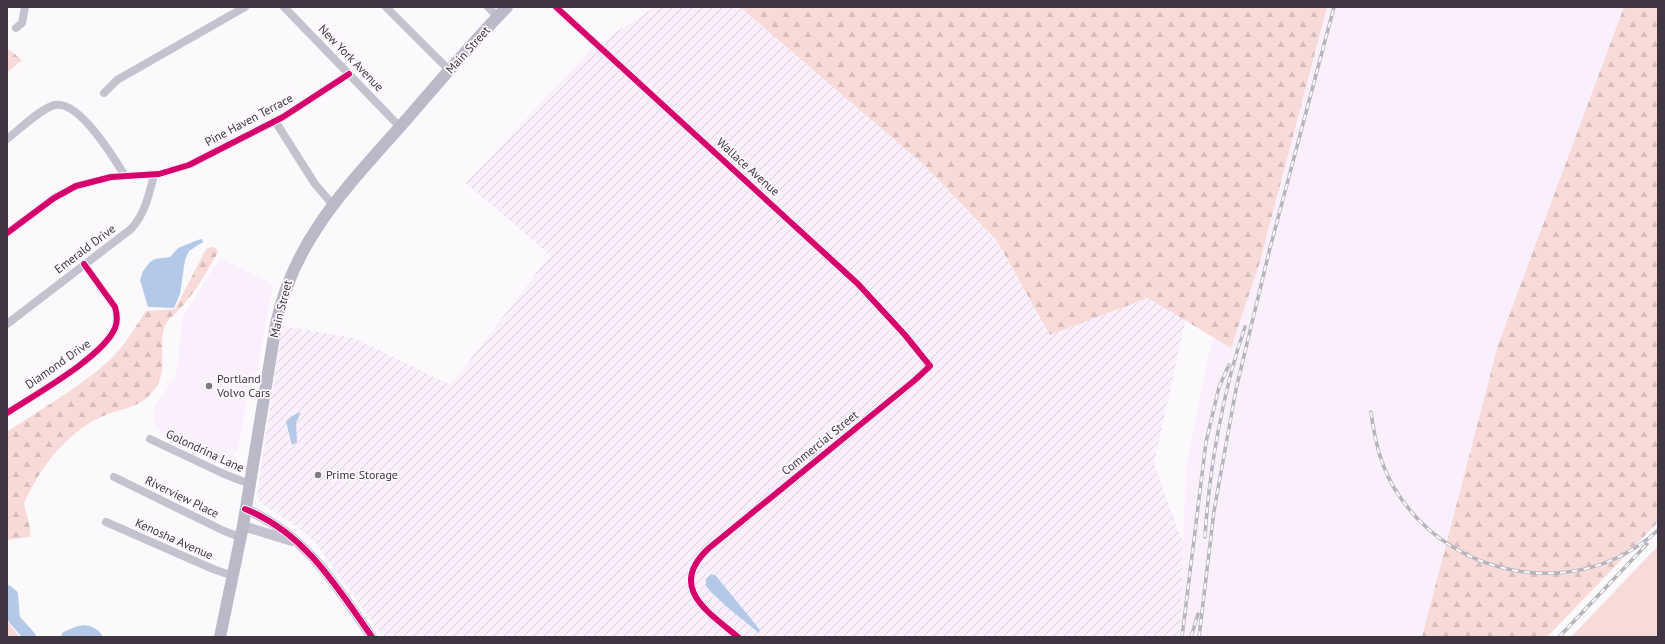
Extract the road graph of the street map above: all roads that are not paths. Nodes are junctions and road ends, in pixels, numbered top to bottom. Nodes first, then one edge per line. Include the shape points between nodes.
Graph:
1 (25, 7) edge
2 (244, 7) edge
3 (284, 7) edge
4 (386, 7) edge
5 (488, 7) edge
6 (507, 7) edge
7 (556, 7) edge
8 (498, 16) junction
9 (16, 28) dead end
10 (450, 71) junction
11 (349, 74) junction
12 (104, 93) dead end
13 (275, 121) junction
14 (400, 127) junction
15 (7, 139) edge
16 (154, 175) junction
17 (125, 176) junction
18 (333, 205) junction
19 (7, 233) edge
20 (84, 264) junction
21 (7, 324) edge
22 (918, 350) joint
23 (7, 413) edge
24 (150, 439) dead end
25 (114, 477) dead end
26 (250, 484) junction
27 (245, 509) junction
28 (106, 522) dead end
29 (241, 531) junction
30 (300, 545) junction
31 (233, 576) junction
32 (220, 637) edge
33 (372, 637) edge
34 (738, 637) edge

1 - 9 street via 22,23
2 - 12 street via 118,80
3 - 11 street, New York Avenue
4 - 10 street
5 - 8 street
6 - 8 main road, Main Street
7 - 22 street, Wallace Avenue via 858,284
8 - 10 main road, Main Street
10 - 14 main road, Main Street
11 - 13 street, Pine Haven Terrace
11 - 14 street, New York Avenue
13 - 16 street, Pine Haven Terrace via 189,164
13 - 18 street via 315,184
14 - 18 main road, Main Street
15 - 17 street via 52,106 63,106 75,113 93,130
16 - 17 street, Pine Haven Terrace
16 - 20 street, Emerald Drive via 148,200 138,221
17 - 19 street, Pine Haven Terrace via 99,179 76,186 54,198
18 - 26 main road, Main Street via 304,247 284,292 274,335
20 - 21 street, Emerald Drive
20 - 23 street, Diamond Drive via 115,308 115,329 88,359
22 - 34 street, Commercial Street via 930,366 709,548 693,566 692,589 702,606
24 - 26 street, Golondrina Lane
25 - 29 street, Riverview Place via 224,531
26 - 27 main road, Main Street
27 - 29 main road, Main Street
27 - 30 street via 274,523
28 - 31 street, Kenosha Avenue
29 - 30 street via 284,537
29 - 31 main road, Main Street
30 - 33 street via 326,571
31 - 32 main road, Main Street

